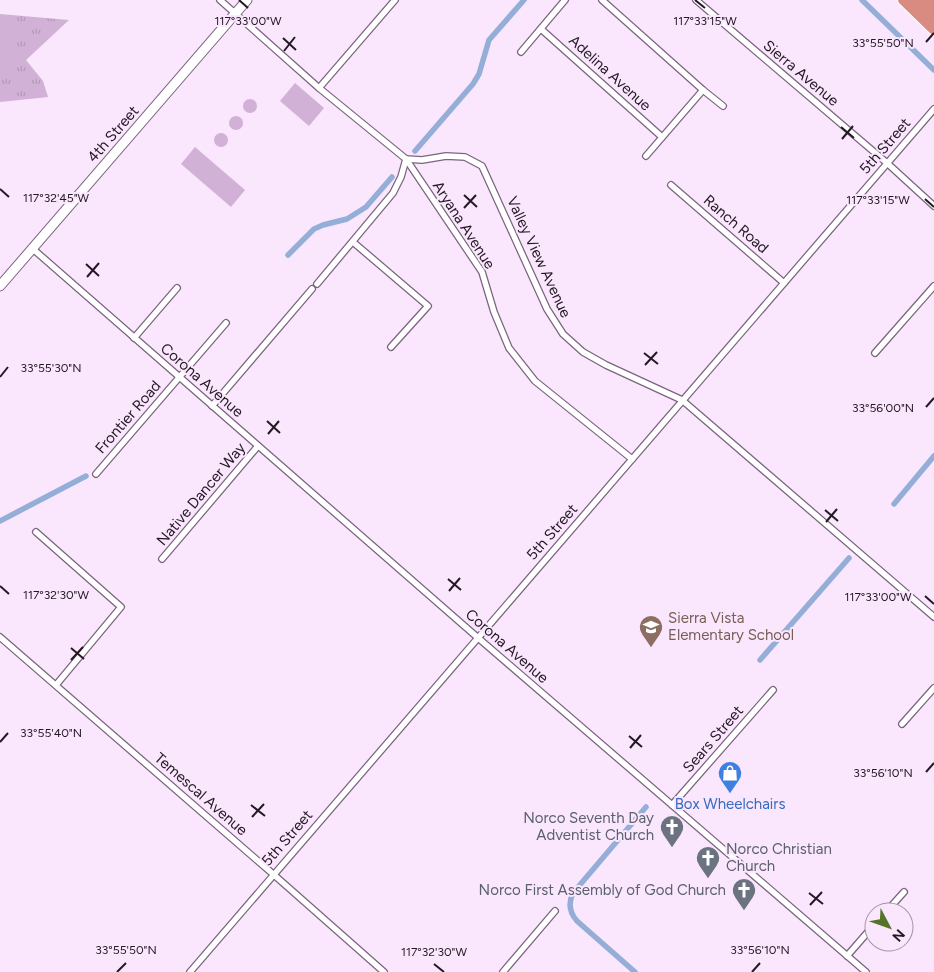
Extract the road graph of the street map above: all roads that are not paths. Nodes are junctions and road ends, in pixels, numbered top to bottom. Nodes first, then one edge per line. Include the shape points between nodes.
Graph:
1 (220, 0) edge
2 (247, 0) edge
3 (395, 0) edge
4 (565, 0) edge
5 (602, 0) edge
6 (696, 0) edge
7 (903, 0) edge
8 (915, 0) edge
9 (927, 0) edge
10 (934, 7) edge
11 (236, 12) junction
12 (934, 18) edge
13 (541, 29) junction
14 (934, 30) edge
15 (521, 52) dead end
16 (319, 88) junction
17 (703, 90) junction
18 (723, 106) dead end
19 (934, 109) edge
20 (662, 137) junction
21 (646, 156) dead end
22 (406, 159) junction
23 (887, 163) junction
24 (671, 185) dead end
25 (934, 206) edge
26 (353, 242) junction
27 (33, 249) junction
28 (784, 283) junction
29 (317, 284) dead end
30 (0, 286) edge
31 (934, 286) edge
32 (177, 288) dead end
33 (312, 289) dead end
34 (226, 324) dead end
35 (134, 338) junction
36 (391, 347) dead end
37 (875, 353) dead end
38 (179, 377) junction
39 (682, 400) junction
40 (212, 406) junction
41 (258, 446) junction
42 (632, 459) junction
43 (96, 474) dead end
44 (36, 532) dead end
45 (162, 559) dead end
46 (934, 617) edge
47 (0, 637) edge
48 (477, 637) junction
49 (56, 685) junction
50 (934, 688) edge
51 (773, 690) dead end
52 (902, 724) dead end
53 (672, 805) junction
54 (273, 874) junction
55 (904, 892) dead end
56 (895, 902) edge
57 (555, 912) dead end
58 (864, 937) edge
59 (847, 956) junction
60 (190, 972) edge
61 (384, 972) edge
62 (503, 972) edge
63 (866, 972) edge

1 - 11 street
2 - 11 street, 4th Street
3 - 16 street
4 - 13 street
5 - 17 street
6 - 23 street, Sierra Avenue
7 - 14 highway
8 - 12 highway
9 - 10 highway
11 - 16 street
11 - 27 street, 4th Street
13 - 15 street
13 - 20 street, Adelina Avenue
16 - 22 street
17 - 18 street
17 - 20 street
19 - 23 street, 5th Street
20 - 21 street
22 - 26 street via 393,193
22 - 39 street, Valley View Avenue via 465,157 482,166 546,309 563,334 606,366
22 - 42 street, Aryana Avenue via 482,272 509,348 535,381
23 - 25 street, Sierra Avenue
23 - 28 street, 5th Street
24 - 28 street, Ranch Road
26 - 29 street
26 - 36 street via 428,306
27 - 30 street, 4th Street
27 - 35 street, Corona Avenue
28 - 39 street, 5th Street
31 - 37 street
32 - 35 street
33 - 40 street
34 - 38 street, Frontier Road
35 - 38 street, Corona Avenue
38 - 40 street, Corona Avenue
38 - 43 street, Frontier Road
39 - 42 street, 5th Street
39 - 46 street, Valley View Avenue
40 - 41 street, Corona Avenue
41 - 45 street, Native Dancer Way
41 - 48 street, Corona Avenue
42 - 48 street, 5th Street
44 - 49 street via 121,607
47 - 49 street, Temescal Avenue
48 - 53 street, Corona Avenue
48 - 54 street, 5th Street
49 - 54 street, Temescal Avenue
50 - 52 street
51 - 53 street, Sears Street
53 - 59 street, Corona Avenue
54 - 60 street, 5th Street
54 - 61 street, Temescal Avenue
55 - 56 street
57 - 62 street
58 - 59 street
59 - 63 street, Corona Avenue

